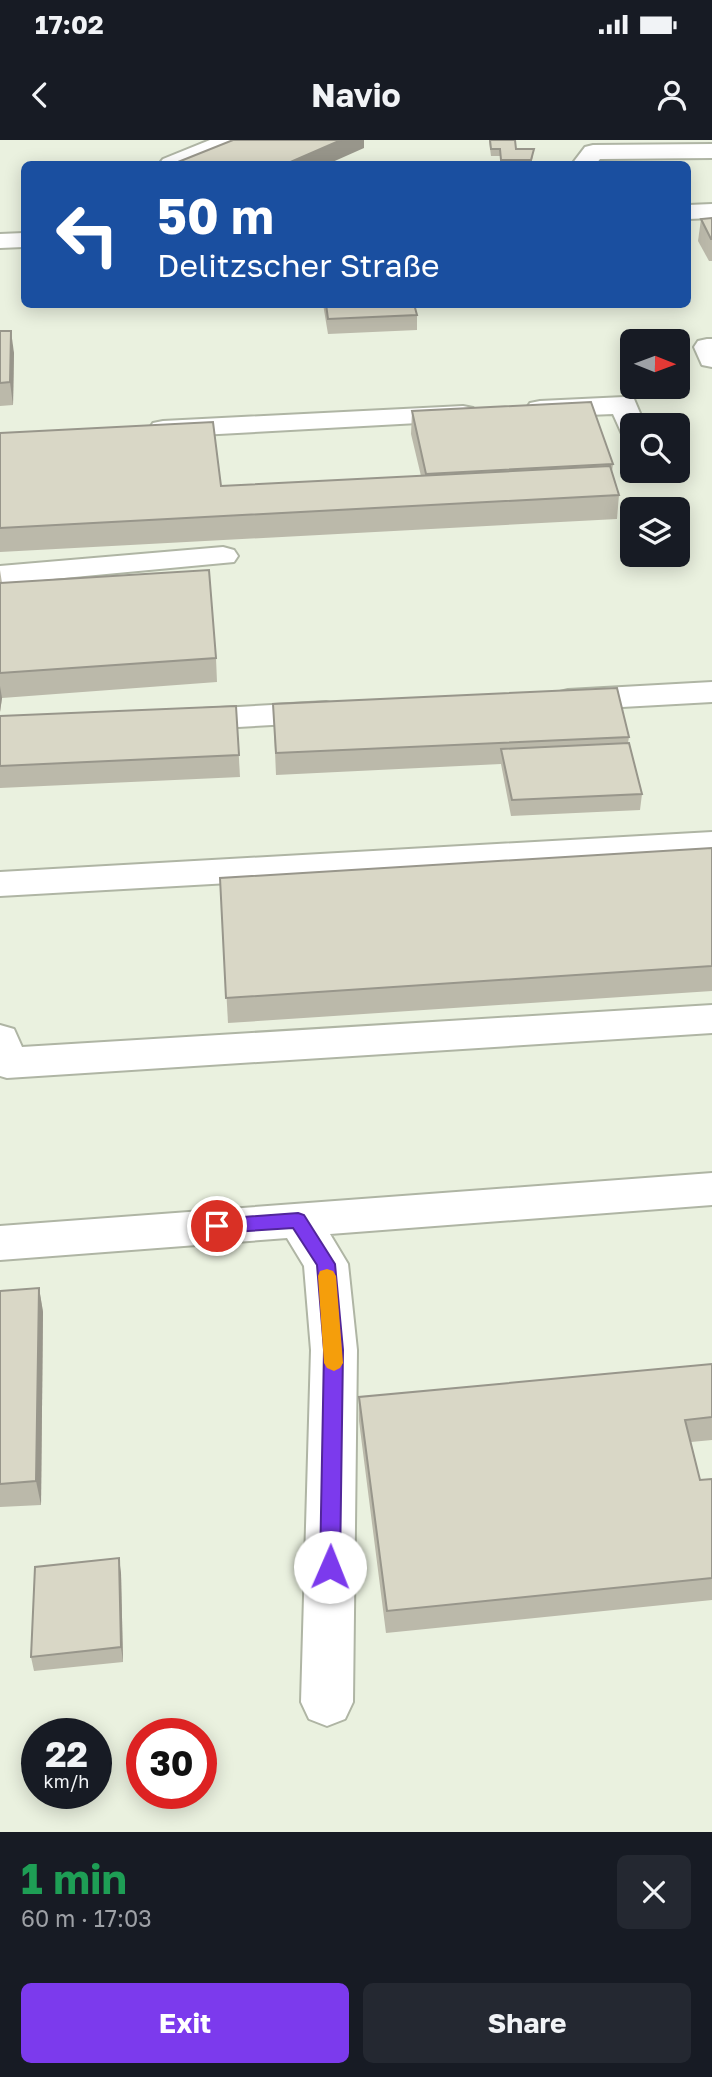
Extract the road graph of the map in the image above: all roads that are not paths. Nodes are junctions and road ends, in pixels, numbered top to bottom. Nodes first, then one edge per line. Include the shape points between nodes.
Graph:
1 (230, 140) edge
2 (712, 151) edge
3 (589, 152) edge
4 (178, 161) edge
5 (712, 211) edge
6 (691, 212) edge
7 (21, 240) edge
8 (0, 241) edge
9 (712, 347) edge
10 (712, 359) edge
11 (627, 413) edge
12 (139, 430) edge
13 (223, 556) dead end
14 (0, 575) edge
15 (712, 692) edge
16 (530, 702) edge
17 (363, 710) edge
18 (154, 721) edge
19 (712, 844) edge
20 (0, 884) edge
21 (712, 1019) edge
22 (0, 1039) edge
23 (712, 1189) edge
24 (298, 1220) junction
25 (0, 1243) edge
26 (327, 1702) dead end

1 - 4 street
2 - 3 street
5 - 6 street
7 - 8 street
9 - 10 street via 707,347
11 - 12 street via 624,405
13 - 14 street
15 - 16 street
17 - 18 street
19 - 20 street
21 - 22 street via 7,1063
23 - 24 street
24 - 25 street
24 - 26 street via 326,1264 334,1350

